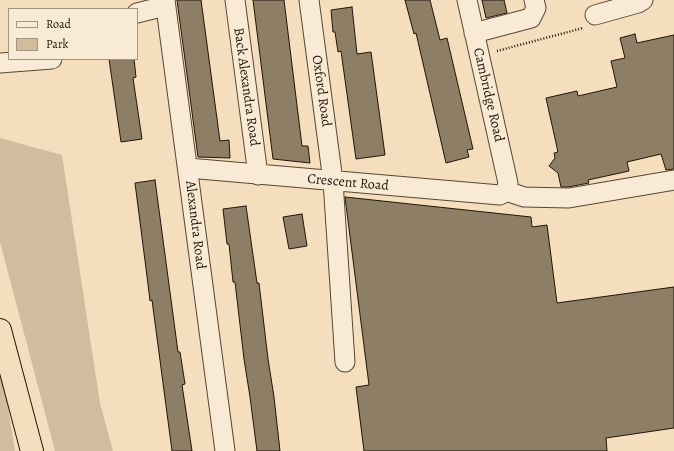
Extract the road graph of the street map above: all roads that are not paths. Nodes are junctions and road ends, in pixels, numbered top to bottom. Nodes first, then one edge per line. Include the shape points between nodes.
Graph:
1 (235, 0) edge
2 (308, 0) edge
3 (467, 0) edge
4 (534, 0) edge
5 (643, 0) edge
6 (165, 3) edge
7 (138, 13) edge
8 (595, 15) road end
9 (474, 33) junction
10 (39, 60) edge
11 (0, 63) edge
12 (188, 168) junction
13 (258, 175) junction
14 (674, 180) edge
15 (333, 181) junction
16 (506, 191) junction
17 (0, 330) edge
18 (345, 362) dead end
19 (32, 451) edge
20 (224, 451) edge

1 - 13 street, Back Alexandra Road
2 - 15 street, Oxford Road
3 - 9 street, Cambridge Road
4 - 9 street via 536,8 532,18
5 - 8 street
6 - 7 street
6 - 12 street, Alexandra Road
9 - 16 street, Cambridge Road via 508,183
10 - 11 street
12 - 13 street, Crescent Road
12 - 20 street, Alexandra Road
13 - 15 street, Crescent Road
14 - 16 street via 569,198 524,197
15 - 16 street, Crescent Road via 500,196
15 - 18 street, Oxford Road
17 - 19 highway

